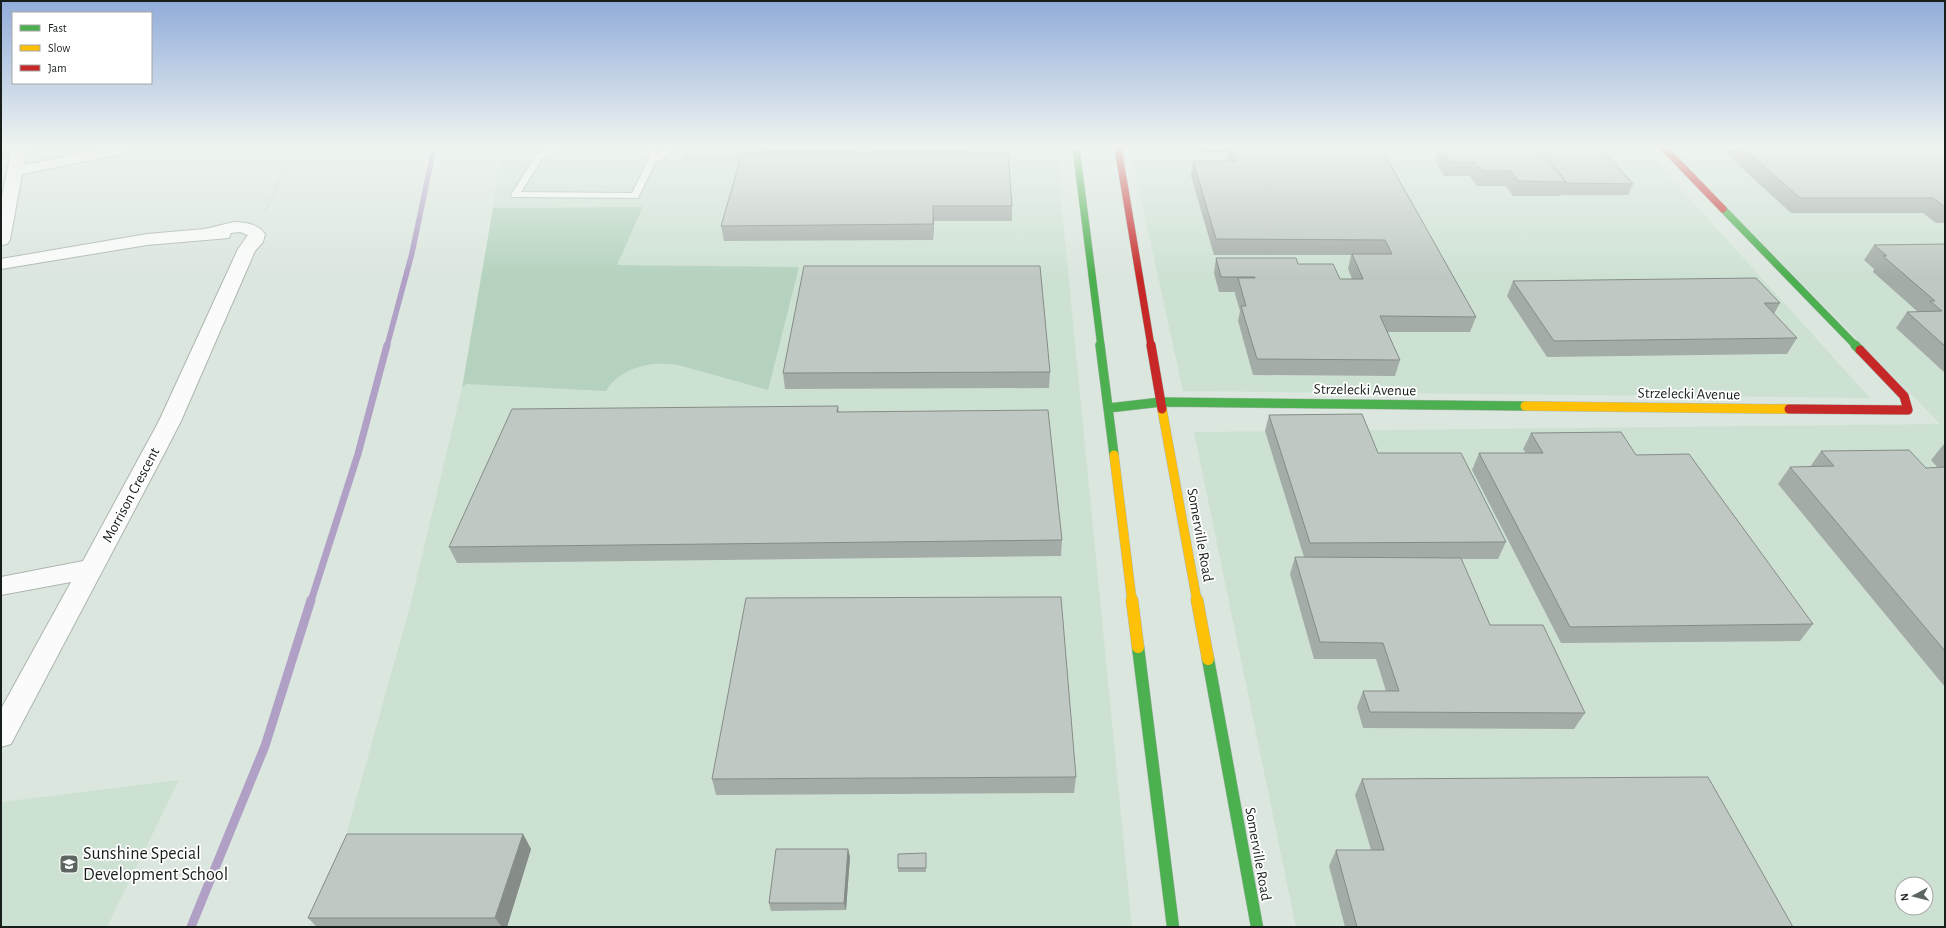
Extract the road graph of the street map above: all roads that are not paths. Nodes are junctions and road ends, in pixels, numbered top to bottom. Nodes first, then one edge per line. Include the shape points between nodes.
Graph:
1 (12, 191) edge
2 (517, 191) edge
3 (637, 191) edge
4 (1081, 191) edge
5 (1125, 191) edge
6 (1706, 191) edge
7 (1, 240) edge
8 (52, 257) junction
9 (1, 264) edge
10 (1, 272) edge
11 (1161, 402) junction
12 (1109, 408) junction
13 (87, 576) junction
14 (6, 585) edge
15 (1, 735) edge
16 (1172, 927) edge
17 (1257, 927) edge

1 - 7 street
2 - 3 lane via 515,195 635,196
4 - 12 main road
5 - 11 main road, Somerville Road
6 - 11 main road, Strzelecki Avenue via 1904,396 1908,410
8 - 9 street, Morrison Crescent
8 - 10 street, Morrison Crescent
8 - 13 street, Morrison Crescent via 138,240 209,233 238,237 244,240 247,249 170,421
11 - 12 main road, Strzelecki Avenue
11 - 17 main road, Somerville Road
12 - 16 main road
13 - 14 street via 46,586
13 - 15 street, Morrison Crescent

